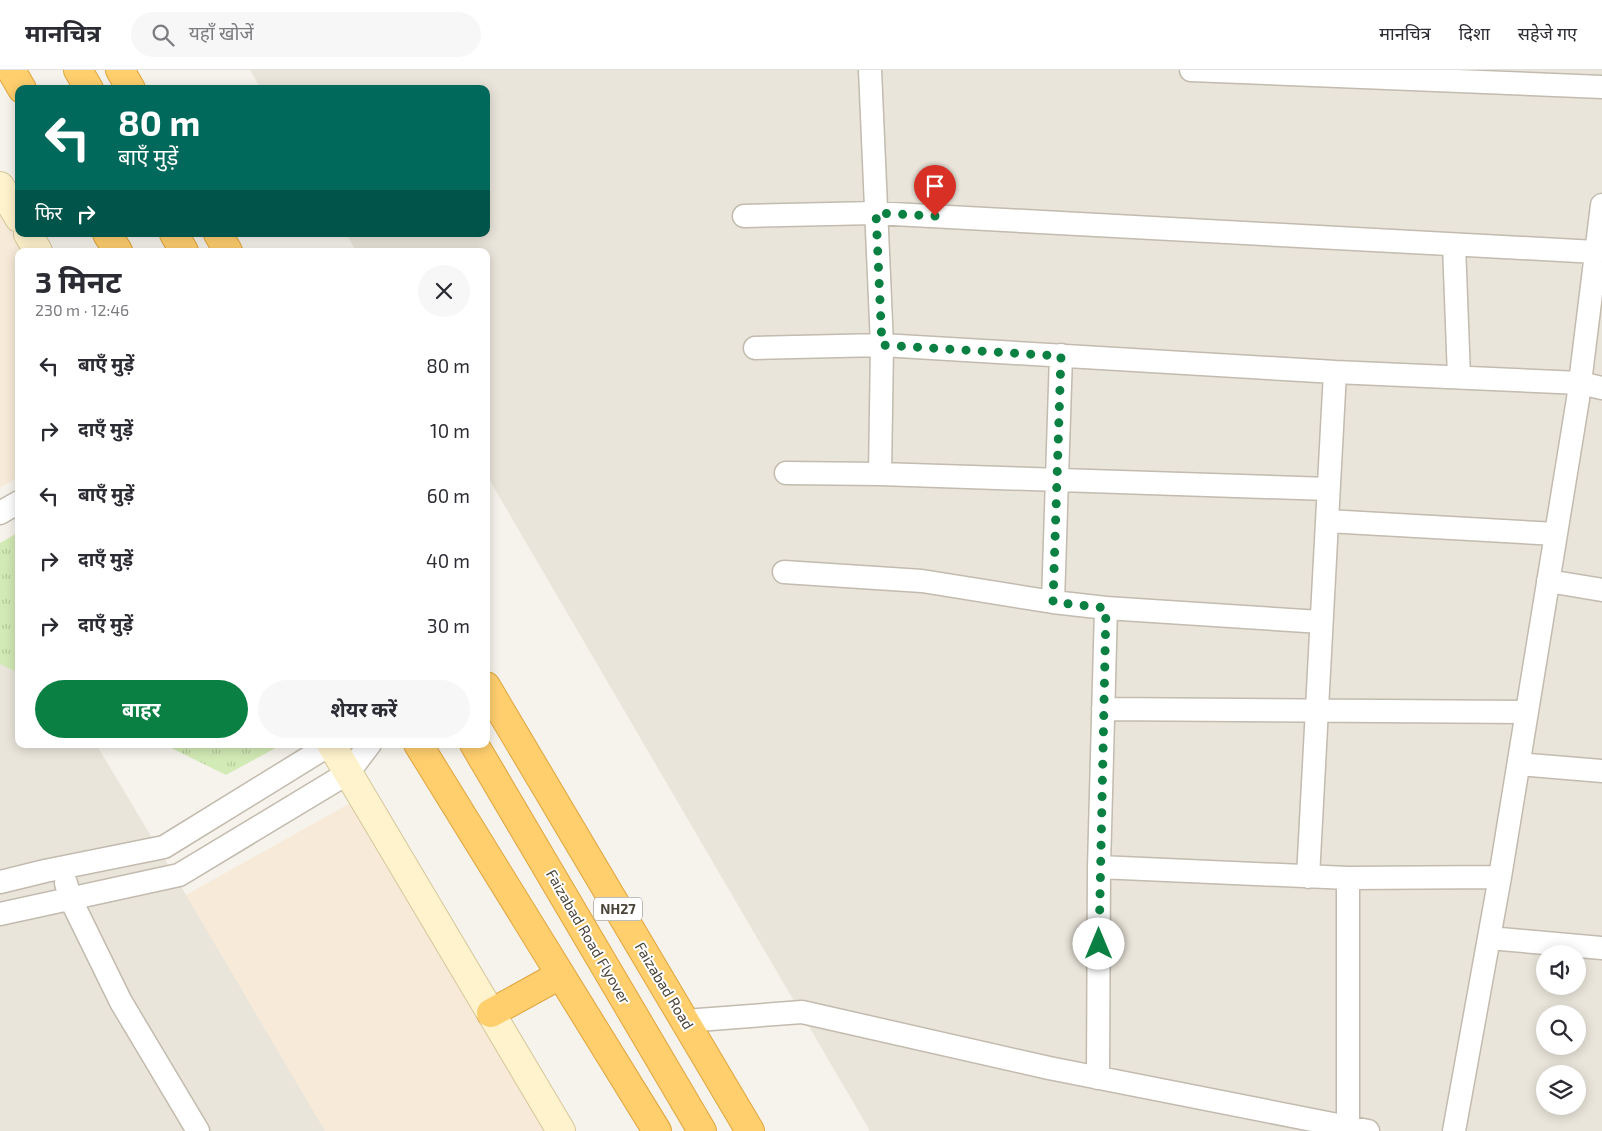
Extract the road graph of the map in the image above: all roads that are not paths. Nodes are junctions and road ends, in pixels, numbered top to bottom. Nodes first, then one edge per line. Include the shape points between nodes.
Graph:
1 (10, 70) edge
2 (78, 70) edge
3 (120, 70) edge
4 (870, 70) edge
5 (1191, 70) edge
6 (19, 85) edge
7 (87, 85) edge
8 (129, 85) edge
9 (1602, 88) edge
10 (0, 186) edge
11 (1602, 205) edge
12 (15, 211) edge
13 (876, 213) junction
14 (744, 216) dead end
15 (30, 237) edge
16 (109, 237) edge
17 (176, 237) edge
18 (220, 237) edge
19 (1454, 244) junction
20 (36, 248) edge
21 (116, 248) edge
22 (182, 248) edge
23 (226, 248) edge
24 (1596, 252) junction
25 (882, 345) junction
26 (755, 348) dead end
27 (1061, 356) junction
28 (1334, 372) junction
29 (1459, 377) junction
30 (1580, 383) junction
31 (1602, 388) edge
32 (786, 473) dead end
33 (880, 474) junction
34 (1057, 479) junction
35 (1328, 489) junction
36 (15, 505) edge
37 (0, 514) edge
38 (1327, 521) junction
39 (1556, 534) junction
40 (784, 572) dead end
41 (1548, 581) junction
42 (1602, 590) edge
43 (1053, 602) junction
44 (1106, 608) junction
45 (1322, 622) junction
46 (490, 693) edge
47 (1103, 710) junction
48 (1317, 710) junction
49 (1527, 712) junction
50 (325, 748) edge
51 (333, 748) edge
52 (367, 748) edge
53 (420, 748) edge
54 (476, 748) edge
55 (1519, 764) junction
56 (1602, 771) edge
57 (348, 773) junction
58 (1099, 867) junction
59 (61, 868) junction
60 (1308, 877) junction
61 (1500, 877) junction
62 (1348, 878) junction
63 (0, 882) edge
64 (70, 898) junction
65 (0, 914) edge
66 (1489, 938) junction
67 (1602, 948) edge
68 (560, 975) junction
69 (491, 1013) junction
70 (685, 1021) junction
71 (1098, 1078) junction
72 (1358, 1129) edge
73 (198, 1131) edge
74 (561, 1131) edge
75 (657, 1131) edge
76 (702, 1131) edge
77 (750, 1131) edge
78 (1454, 1131) edge

1 - 6 highway
2 - 7 highway
3 - 8 highway
4 - 13 street
5 - 9 street
10 - 12 street
11 - 24 street
13 - 14 street
13 - 19 street
13 - 25 street
15 - 20 street
16 - 21 highway
17 - 22 highway
18 - 23 highway
19 - 24 street
19 - 29 street
24 - 30 street
25 - 26 street
25 - 27 street
25 - 33 street
27 - 28 street
27 - 34 street
28 - 29 street
28 - 35 street
29 - 30 street
30 - 31 street
30 - 39 street
32 - 33 street
33 - 34 street
34 - 35 street
34 - 43 street
35 - 38 street
36 - 37 street
38 - 39 street
38 - 45 street
39 - 41 street
40 - 43 street via 922,581
41 - 42 street
41 - 49 street
43 - 44 street
44 - 45 street
44 - 47 street
45 - 48 street
46 - 70 highway, Faizabad Road / NH27
47 - 48 street
47 - 58 street
48 - 49 street
48 - 60 street
49 - 55 street
50 - 59 street via 164,847
51 - 57 street
52 - 57 street
53 - 68 highway
54 - 76 highway, Faizabad Road Flyover / NH27
55 - 56 street
55 - 61 street
57 - 64 street via 179,875
57 - 69 street
58 - 60 street
58 - 71 street
59 - 63 street
59 - 64 street
60 - 62 street
61 - 62 street
61 - 66 street
62 - 72 street
64 - 65 street
64 - 73 street via 121,1002
66 - 67 street
66 - 78 street
68 - 69 highway
68 - 75 highway
69 - 74 street
70 - 71 street via 802,1012
70 - 77 highway, Faizabad Road / NH27
71 - 72 street

